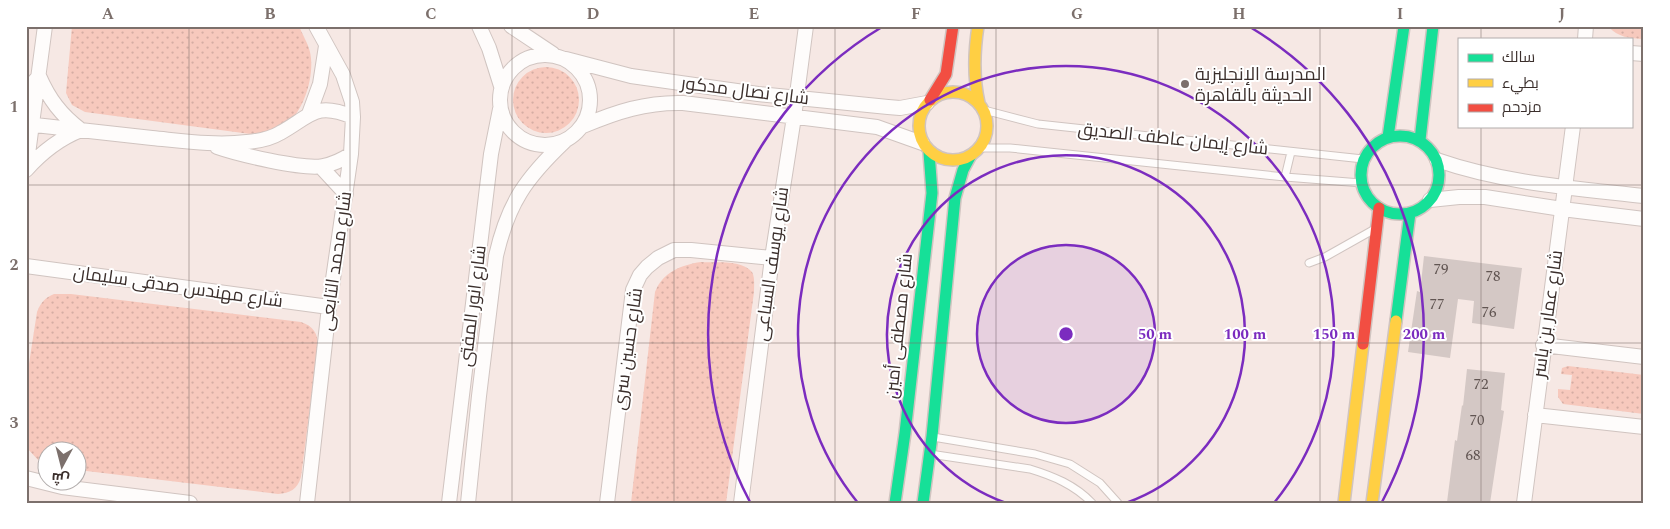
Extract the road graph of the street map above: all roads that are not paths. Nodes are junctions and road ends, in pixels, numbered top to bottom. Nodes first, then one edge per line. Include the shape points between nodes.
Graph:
1 (44, 26) edge
2 (316, 26) edge
3 (479, 26) edge
4 (511, 26) edge
5 (806, 26) edge
6 (953, 26) edge
7 (978, 26) edge
8 (1404, 26) edge
9 (1433, 26) edge
10 (326, 46) junction
11 (560, 57) junction
12 (39, 76) junction
13 (501, 86) junction
14 (26, 91) edge
15 (796, 98) junction
16 (928, 102) junction
17 (981, 106) junction
18 (500, 109) junction
19 (309, 114) junction
20 (353, 116) junction
21 (794, 117) junction
22 (29, 124) edge
23 (583, 126) junction
24 (1573, 128) edge
25 (81, 130) junction
26 (1388, 137) junction
27 (1420, 140) junction
28 (565, 141) junction
29 (207, 144) junction
30 (926, 147) junction
31 (980, 148) junction
32 (1291, 152) junction
33 (351, 154) junction
34 (970, 157) junction
35 (1364, 159) junction
36 (1437, 160) junction
37 (321, 167) junction
38 (26, 170) edge
39 (1285, 177) junction
40 (1361, 183) junction
41 (1565, 187) junction
42 (346, 194) junction
43 (1644, 196) edge
44 (1430, 200) junction
45 (1379, 208) junction
46 (1562, 209) junction
47 (1410, 213) junction
48 (1644, 219) edge
49 (1377, 227) junction
50 (772, 258) junction
51 (1309, 263) dead end
52 (26, 266) edge
53 (329, 307) junction
54 (1543, 345) junction
55 (1644, 357) edge
56 (1535, 416) junction
57 (1644, 427) edge
58 (919, 435) junction
59 (916, 452) junction
60 (26, 478) edge
61 (450, 496) edge
62 (470, 499) edge
63 (190, 503) edge
64 (307, 503) edge
65 (439, 503) edge
66 (607, 503) edge
67 (741, 503) edge
68 (895, 503) edge
69 (923, 503) edge
70 (1092, 503) edge
71 (1118, 503) edge
72 (1344, 503) edge
73 (1372, 503) edge
74 (1524, 503) edge

1 - 12 street
2 - 10 street, شارع محمد التابعى
3 - 13 street
4 - 11 street
5 - 15 street, شارع يوسف السباعى
6 - 16 street via 946,74
7 - 17 street via 973,72
8 - 26 street
9 - 27 street
10 - 19 street via 320,84
10 - 20 street, شارع محمد التابعى via 343,75
11 - 13 street via 537,55 521,60 509,71
11 - 15 street, شارع نصال مدكور via 631,76
11 - 23 street via 577,67 589,89 591,102
12 - 14 street
12 - 22 street
12 - 25 street via 55,107
13 - 18 street
15 - 16 street, شارع نصال مدكور via 888,108
15 - 21 street, شارع يوسف السباعى
16 - 17 street via 942,93 955,92 968,95
16 - 30 street via 918,122
17 - 31 street via 988,122
17 - 32 lane, شارع إيمان عاطف الصديق via 1038,124
18 - 28 street via 513,133 524,141 538,145
18 - 61 street, شارع انور المفتى via 491,154
19 - 20 street via 330,110
19 - 29 street via 264,140
20 - 33 street, شارع محمد التابعى
21 - 23 street, شارع نصال مدكور via 666,102 624,110
21 - 30 street, شارع نصال مدكور via 877,127
21 - 50 street, شارع يوسف السباعى
22 - 25 street
22 - 38 street
23 - 28 street
24 - 41 street, شارع عمار بن ياسر
25 - 29 street
25 - 38 street via 50,146
26 - 27 street via 1404,135
26 - 35 street via 1369,150
27 - 36 street
28 - 62 street, شارع انور المفتى via 518,194 501,234 480,387
29 - 37 street
30 - 34 street via 942,159 956,161
30 - 58 street, شارع مصطفى أمين via 932,193
31 - 34 street
31 - 39 lane, شارع إيمان عاطف الصديق via 1010,148
32 - 35 lane, شارع إيمان عاطف الصديق
32 - 39 lane
33 - 37 street
33 - 42 street, شارع محمد التابعى
34 - 58 street, شارع مصطفى أمين via 955,198
35 - 40 street
36 - 41 street via 1486,174
36 - 44 street via 1439,181
37 - 42 street
39 - 40 lane, شارع إيمان عاطف الصديق
40 - 45 street via 1365,193
41 - 43 street
41 - 46 street, شارع عمار بن ياسر
42 - 53 street, شارع محمد التابعى
44 - 46 street via 1485,197
44 - 47 street
45 - 47 street via 1399,214
45 - 49 street
46 - 48 street
46 - 54 street, شارع عمار بن ياسر
47 - 73 street
49 - 51 lane
49 - 72 street
50 - 66 street, شارع حسين سرى via 674,250 658,258 640,275 634,290
50 - 67 street, شارع يوسف السباعى
52 - 53 street, شارع مهندس صدقى سليمان
53 - 64 street, شارع محمد التابعى
54 - 55 street
54 - 56 street, شارع عمار بن ياسر
56 - 57 street
56 - 74 street, شارع عمار بن ياسر
58 - 59 street, شارع مصطفى أمين
58 - 59 street, شارع مصطفى أمين
58 - 71 lane via 1035,454 1070,464 1100,483
59 - 68 street, شارع مصطفى أمين
59 - 69 street, شارع مصطفى أمين
59 - 70 lane via 1044,473 1074,488
60 - 63 street via 62,487
61 - 65 street

